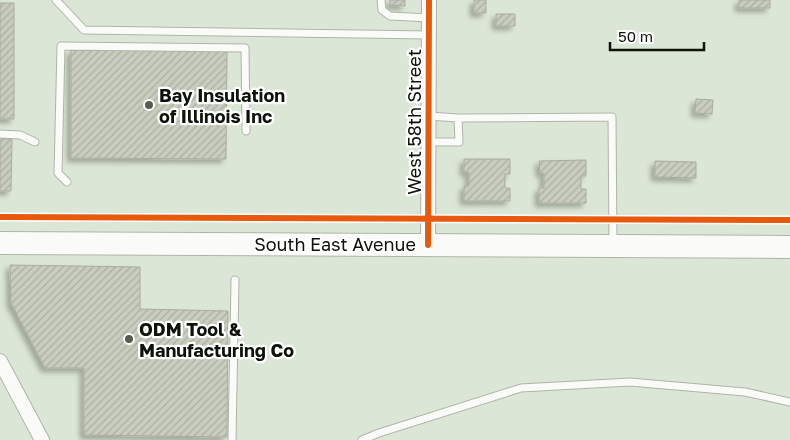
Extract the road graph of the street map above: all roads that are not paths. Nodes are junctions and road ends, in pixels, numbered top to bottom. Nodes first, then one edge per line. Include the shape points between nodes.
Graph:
1 (56, 0) edge
2 (381, 0) edge
3 (429, 0) edge
4 (429, 18) junction
5 (429, 34) junction
6 (429, 116) junction
7 (458, 118) junction
8 (246, 131) dead end
9 (0, 134) edge
10 (35, 142) dead end
11 (429, 142) junction
12 (67, 182) dead end
13 (0, 243) edge
14 (428, 245) junction
15 (613, 246) junction
16 (790, 247) edge
17 (235, 280) dead end
18 (0, 362) edge
19 (790, 402) edge
20 (42, 440) edge
21 (232, 440) edge
22 (362, 440) edge

1 - 5 lane via 84,30
2 - 4 lane via 382,10 390,16
3 - 4 street, West 58th Street
4 - 5 street, West 58th Street
5 - 6 street, West 58th Street
6 - 7 lane
6 - 11 street, West 58th Street
7 - 11 lane via 459,142
7 - 15 lane via 612,117
8 - 12 lane via 245,48 61,46 58,173
9 - 10 lane via 20,135
11 - 14 street, West 58th Street
13 - 14 main road, South East Avenue
14 - 15 main road, South East Avenue
15 - 16 main road, South East Avenue
17 - 21 lane
18 - 20 street
19 - 22 lane via 745,392 630,382 521,388

